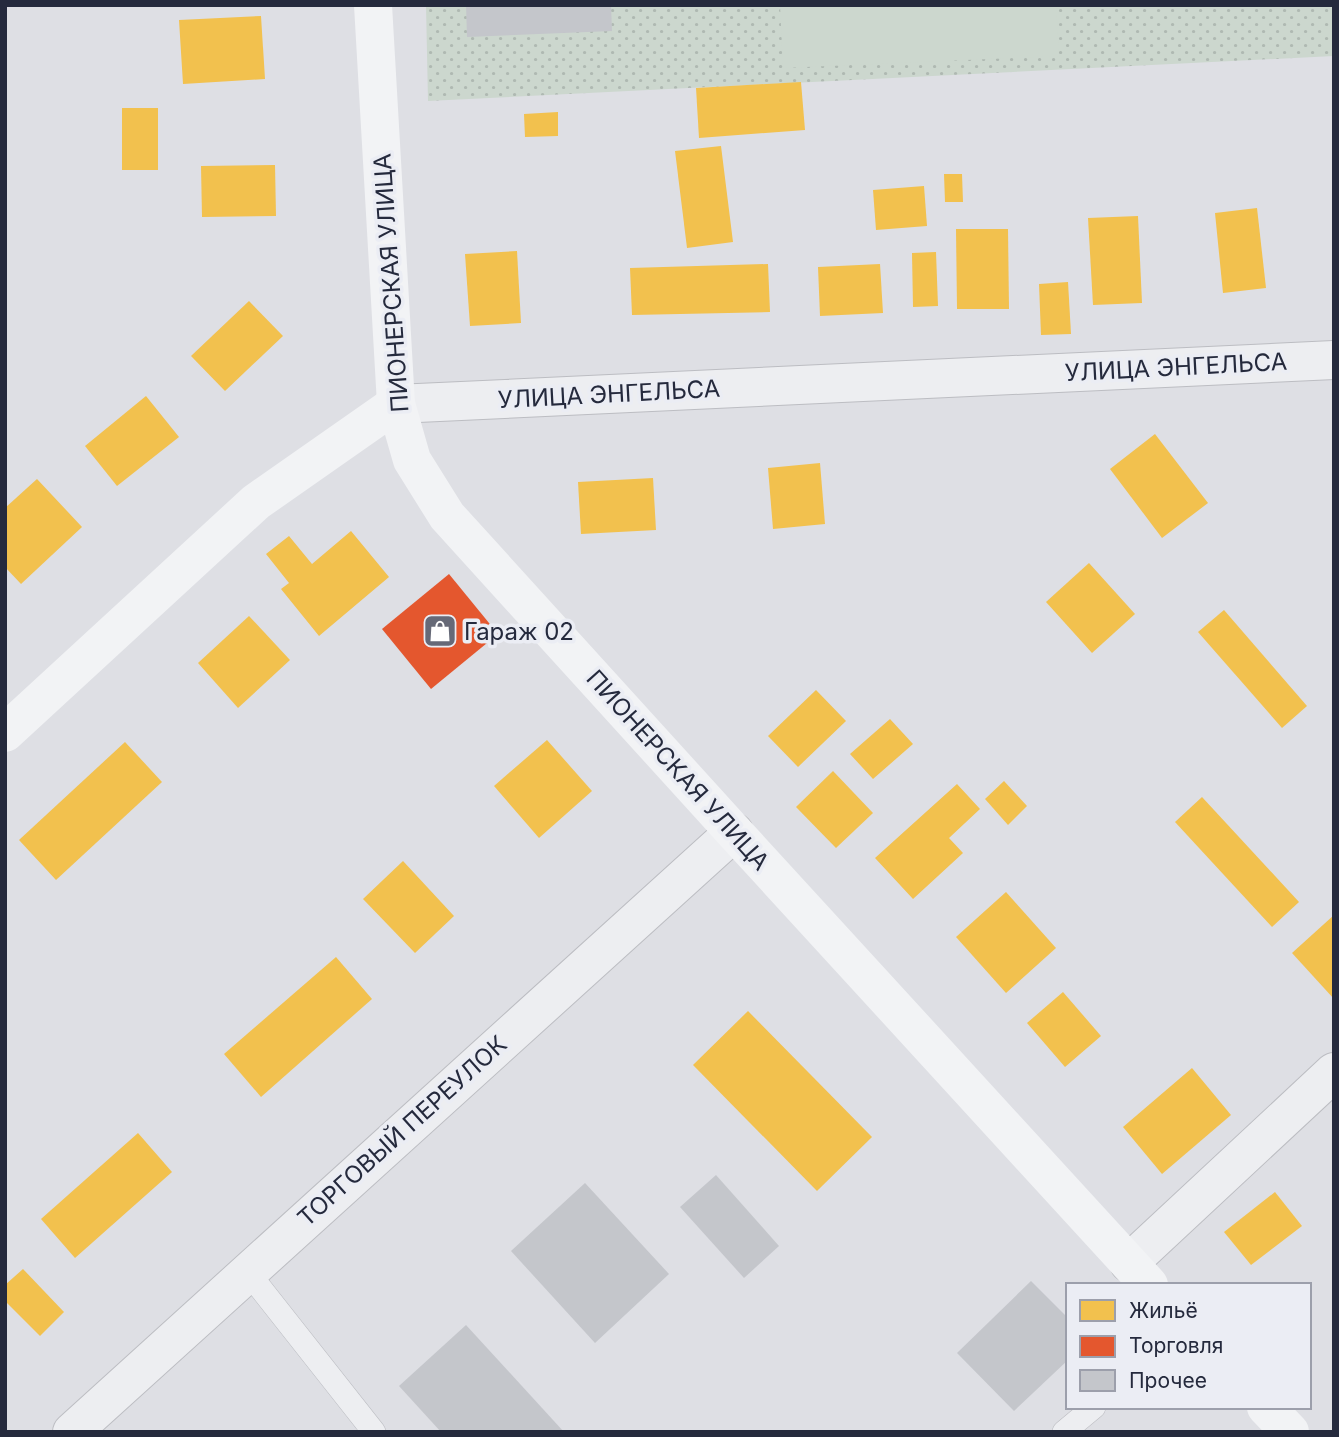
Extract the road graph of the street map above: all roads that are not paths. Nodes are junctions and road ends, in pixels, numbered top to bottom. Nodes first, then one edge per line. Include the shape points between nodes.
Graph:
1 (373, 5) edge
2 (1334, 360) edge
3 (396, 404) junction
4 (5, 733) edge
5 (734, 832) junction
6 (1334, 1072) edge
7 (247, 1271) junction
8 (1139, 1274) edge
9 (1092, 1409) edge
10 (1268, 1409) edge
11 (72, 1432) edge
12 (374, 1432) edge
13 (1064, 1432) edge
14 (1290, 1432) edge

1 - 3 street, ПИОНЕРСКАЯ УЛИЦА
2 - 3 street, УЛИЦА ЭНГЕЛЬСА
3 - 4 street via 256,502
3 - 5 street, ПИОНЕРСКАЯ УЛИЦА via 412,460 447,516
5 - 7 street, ТОРГОВЫЙ ПЕРЕУЛОК
5 - 8 street, ПИОНЕРСКАЯ УЛИЦА
6 - 8 street
7 - 11 street, ТОРГОВЫЙ ПЕРЕУЛОК
7 - 12 lane
9 - 13 lane
10 - 14 street

